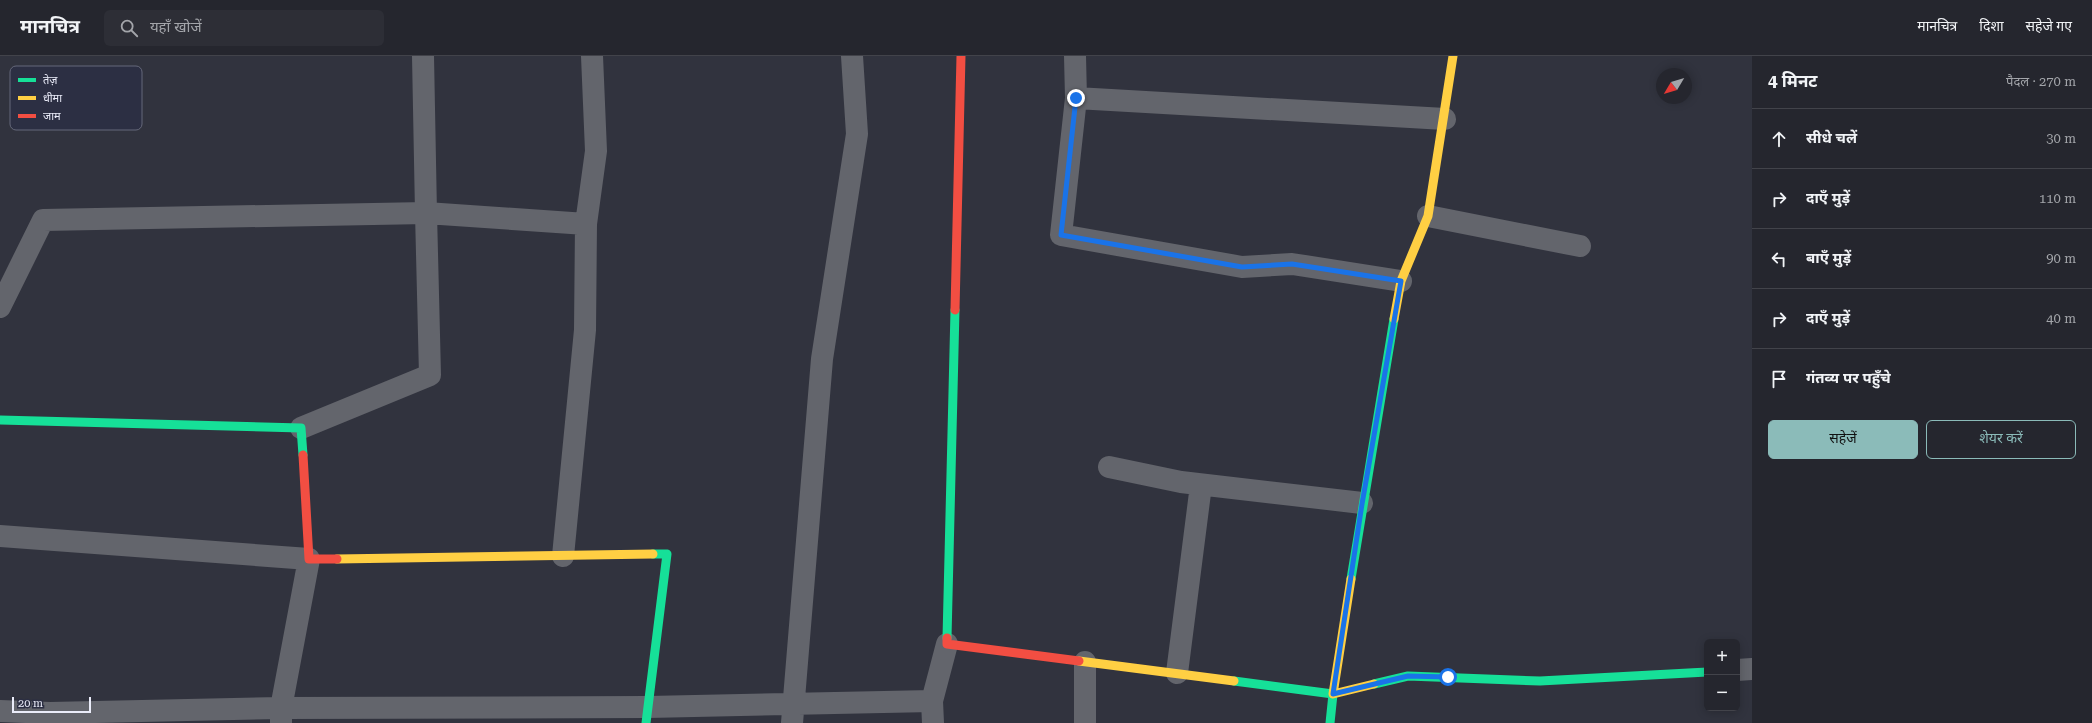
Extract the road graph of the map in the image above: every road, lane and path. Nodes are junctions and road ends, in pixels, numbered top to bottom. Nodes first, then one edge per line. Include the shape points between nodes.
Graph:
1 (423, 56) edge
2 (592, 56) edge
3 (852, 56) edge
4 (961, 56) edge
5 (1075, 56) edge
6 (1453, 56) edge
7 (1076, 98) junction
8 (1445, 119) junction
9 (426, 213) junction
10 (1428, 216) junction
11 (586, 224) junction
12 (1580, 246) dead end
13 (1401, 281) junction
14 (0, 307) edge
15 (0, 420) edge
16 (302, 428) junction
17 (1109, 467) dead end
18 (1201, 485) junction
19 (1362, 504) junction
20 (0, 536) edge
21 (563, 556) junction
22 (309, 560) junction
23 (947, 644) junction
24 (1085, 662) junction
25 (1752, 669) edge
26 (1740, 670) edge
27 (1704, 672) edge
28 (1177, 673) junction
29 (1333, 694) junction
30 (932, 701) junction
31 (0, 711) edge
32 (792, 714) edge
33 (647, 715) edge
34 (281, 716) edge
35 (933, 723) edge
36 (1085, 723) edge
37 (1330, 723) edge

1 - 9 street
2 - 11 street via 596,151
3 - 32 street via 856,134 822,359
4 - 23 street
5 - 7 street
6 - 8 street
7 - 8 street
7 - 13 street via 1061,235 1242,267 1292,264
8 - 10 street
9 - 11 street
9 - 14 street via 43,220
9 - 16 street via 430,375
10 - 12 street
10 - 13 street
11 - 21 street via 585,330
13 - 19 street
15 - 16 street
16 - 22 street
17 - 18 street
18 - 19 street
18 - 28 street
19 - 29 street
20 - 22 street
21 - 22 street
21 - 33 street via 667,554
22 - 34 street
23 - 24 street
23 - 30 street
24 - 28 street
24 - 36 street
25 - 26 street
27 - 29 street via 1540,681 1408,676
28 - 29 street
29 - 37 street
30 - 32 street
30 - 35 street
31 - 34 street
32 - 33 street
33 - 34 street

